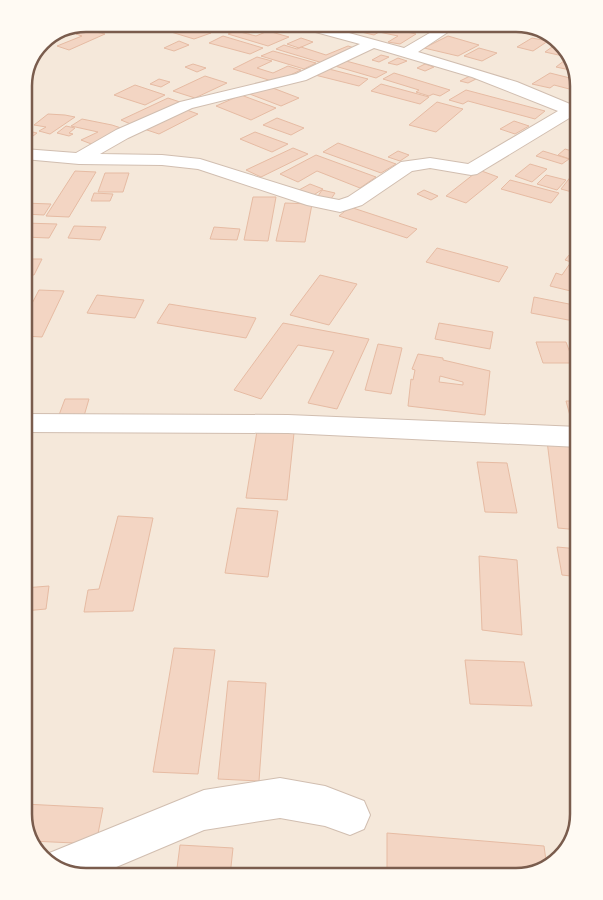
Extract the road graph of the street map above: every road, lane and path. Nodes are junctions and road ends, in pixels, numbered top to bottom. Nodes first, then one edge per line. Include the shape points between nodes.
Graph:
1 (332, 33) edge
2 (439, 33) edge
3 (372, 44) junction
4 (407, 52) junction
5 (570, 107) edge
6 (570, 114) edge
7 (33, 155) edge
8 (79, 159) junction
9 (33, 423) edge
10 (570, 437) edge
11 (350, 815) dead end
12 (71, 865) edge

1 - 3 street
2 - 4 street
3 - 4 street
3 - 8 street via 301,77 186,105 122,134
4 - 5 street
6 - 8 street via 472,170 430,163 407,166 355,201 340,206 314,201 200,164
7 - 8 street
9 - 10 street via 288,424
11 - 12 street via 325,806 280,798 204,810

